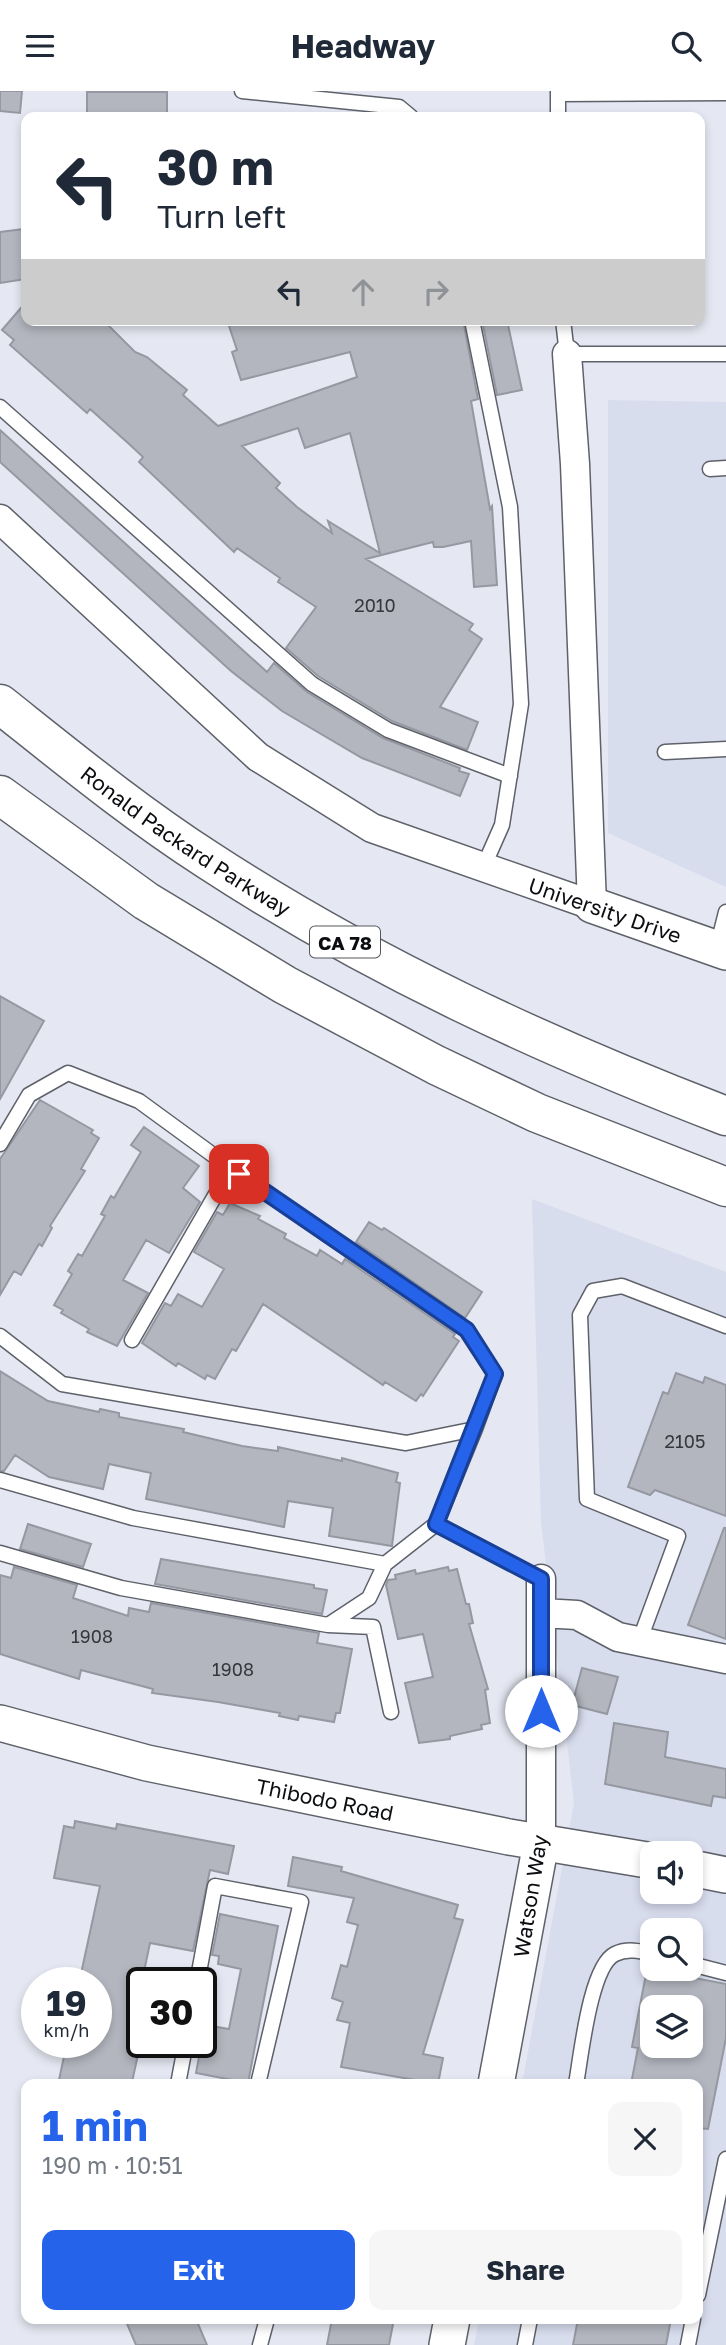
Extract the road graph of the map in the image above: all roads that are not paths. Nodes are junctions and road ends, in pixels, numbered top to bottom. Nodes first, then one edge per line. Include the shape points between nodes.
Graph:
1 (242, 91) edge
2 (558, 93) edge
3 (726, 93) edge
4 (405, 112) edge
5 (558, 112) edge
6 (473, 326) edge
7 (564, 326) edge
8 (567, 354) junction
9 (726, 354) edge
10 (0, 407) edge
11 (726, 468) edge
12 (710, 469) dead end
13 (0, 520) edge
14 (0, 704) edge
15 (726, 749) edge
16 (664, 753) dead end
17 (510, 776) junction
18 (0, 795) edge
19 (483, 868) junction
20 (592, 905) junction
21 (726, 912) edge
22 (721, 951) edge
23 (726, 1115) edge
24 (0, 1144) edge
25 (231, 1168) junction
26 (726, 1187) edge
27 (726, 1325) edge
28 (0, 1336) edge
29 (132, 1340) dead end
30 (475, 1429) junction
31 (0, 1480) edge
32 (436, 1524) junction
33 (0, 1553) edge
34 (385, 1564) junction
35 (541, 1579) joint
36 (541, 1613) junction
37 (328, 1625) junction
38 (639, 1642) junction
39 (726, 1659) edge
40 (391, 1712) dead end
41 (0, 1723) edge
42 (541, 1843) junction
43 (640, 1859) edge
44 (703, 1870) edge
45 (726, 1875) edge
46 (640, 1951) edge
47 (200, 1967) edge
48 (703, 1967) edge
49 (726, 1973) edge
50 (183, 2058) edge
51 (179, 2079) edge
52 (259, 2079) edge
53 (497, 2079) edge
54 (577, 2079) edge
55 (726, 2159) edge
56 (721, 2210) edge
57 (703, 2277) edge
58 (266, 2324) edge
59 (451, 2324) edge
60 (529, 2324) edge
61 (692, 2324) edge
62 (260, 2345) edge
63 (447, 2345) edge
64 (525, 2345) edge
65 (688, 2345) edge

1 - 4 lane via 399,107
2 - 3 lane
2 - 5 lane
6 - 17 lane via 510,507 521,704
7 - 8 lane
8 - 9 lane
8 - 20 street
10 - 17 lane via 312,684 388,730
11 - 12 lane
13 - 19 street, University Drive via 258,757 372,828
14 - 23 highway, Ronald Packard Parkway / CA 78 via 109,791 208,860 316,926 539,1040
15 - 16 lane
17 - 19 lane via 502,825
18 - 26 highway via 146,901 296,991 537,1113
19 - 20 street, University Drive
20 - 22 street, University Drive
21 - 22 lane
24 - 25 lane via 29,1095 68,1073 139,1101
25 - 29 lane
25 - 30 lane via 467,1330 495,1374
27 - 38 lane via 622,1286 593,1291 580,1315 587,1499 678,1536
28 - 30 lane via 62,1384 406,1443
30 - 32 lane
31 - 34 lane via 133,1518
32 - 34 lane
32 - 35 lane
33 - 37 lane via 121,1588
34 - 37 lane via 369,1598
35 - 36 street, Watson Way
36 - 38 street via 578,1615 618,1637
36 - 42 street, Watson Way
37 - 40 lane via 373,1627
38 - 39 street
41 - 42 street, Thibodo Road via 147,1763
42 - 43 street, Thibodo Road
42 - 53 street, Watson Way
44 - 45 street
46 - 54 lane via 615,1954 603,1964
47 - 52 lane via 215,1886 301,1902
48 - 49 lane
50 - 51 lane
55 - 56 lane
56 - 57 lane
58 - 62 lane
59 - 63 street
60 - 64 lane
61 - 65 lane

